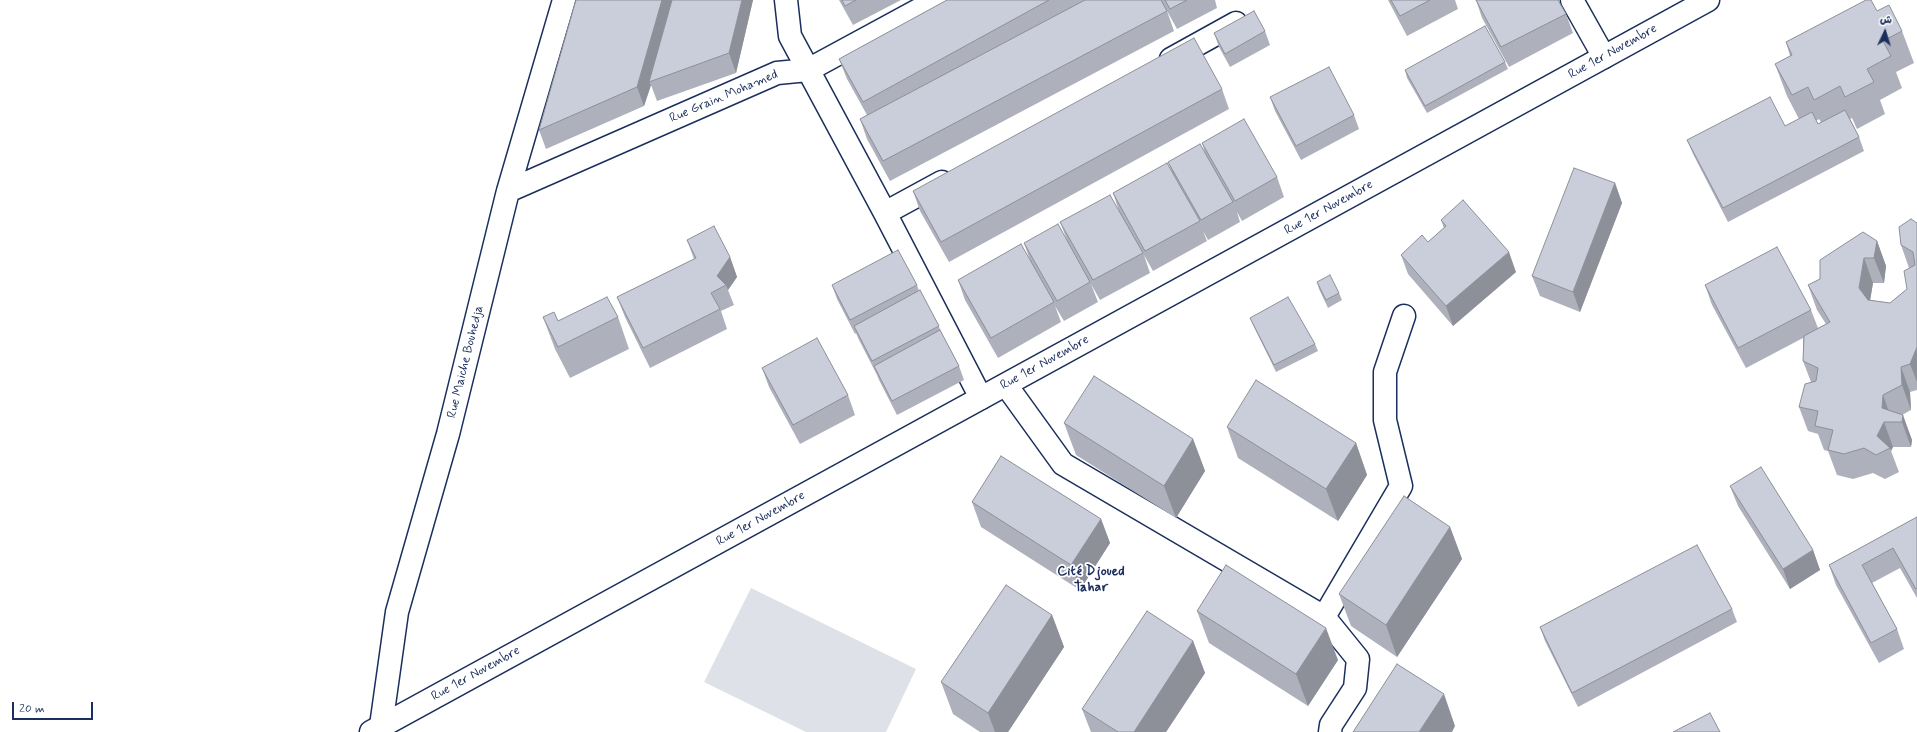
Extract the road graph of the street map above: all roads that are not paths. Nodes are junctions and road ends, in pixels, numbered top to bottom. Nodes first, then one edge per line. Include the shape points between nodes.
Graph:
1 (564, 0) edge
2 (786, 0) edge
3 (936, 0) edge
4 (1572, 0) edge
5 (1708, 0) edge
6 (1236, 23) edge
7 (1604, 57) junction
8 (1152, 69) edge
9 (808, 70) junction
10 (962, 171) edge
11 (508, 191) junction
12 (885, 213) junction
13 (1404, 316) dead end
14 (1006, 385) junction
15 (981, 398) junction
16 (1324, 617) junction
17 (376, 729) edge
18 (1330, 732) edge

1 - 11 street, Rue Maiche Bouhedja
2 - 9 street via 790,36
3 - 9 street, Rue Grain Mohamed
4 - 7 street
5 - 7 street, Rue 1er Novembre
6 - 8 street
7 - 14 street, Rue 1er Novembre
9 - 11 street, Rue Grain Mohamed via 777,73
9 - 12 street
10 - 12 street
11 - 17 street, Rue Maiche Bouhedja via 448,434 397,612
12 - 15 street
13 - 16 street via 1385,372 1385,420 1401,486
14 - 15 street, Rue 1er Novembre
14 - 16 street via 1063,464
15 - 17 street, Rue 1er Novembre
16 - 18 street via 1358,659 1355,688 1331,725

